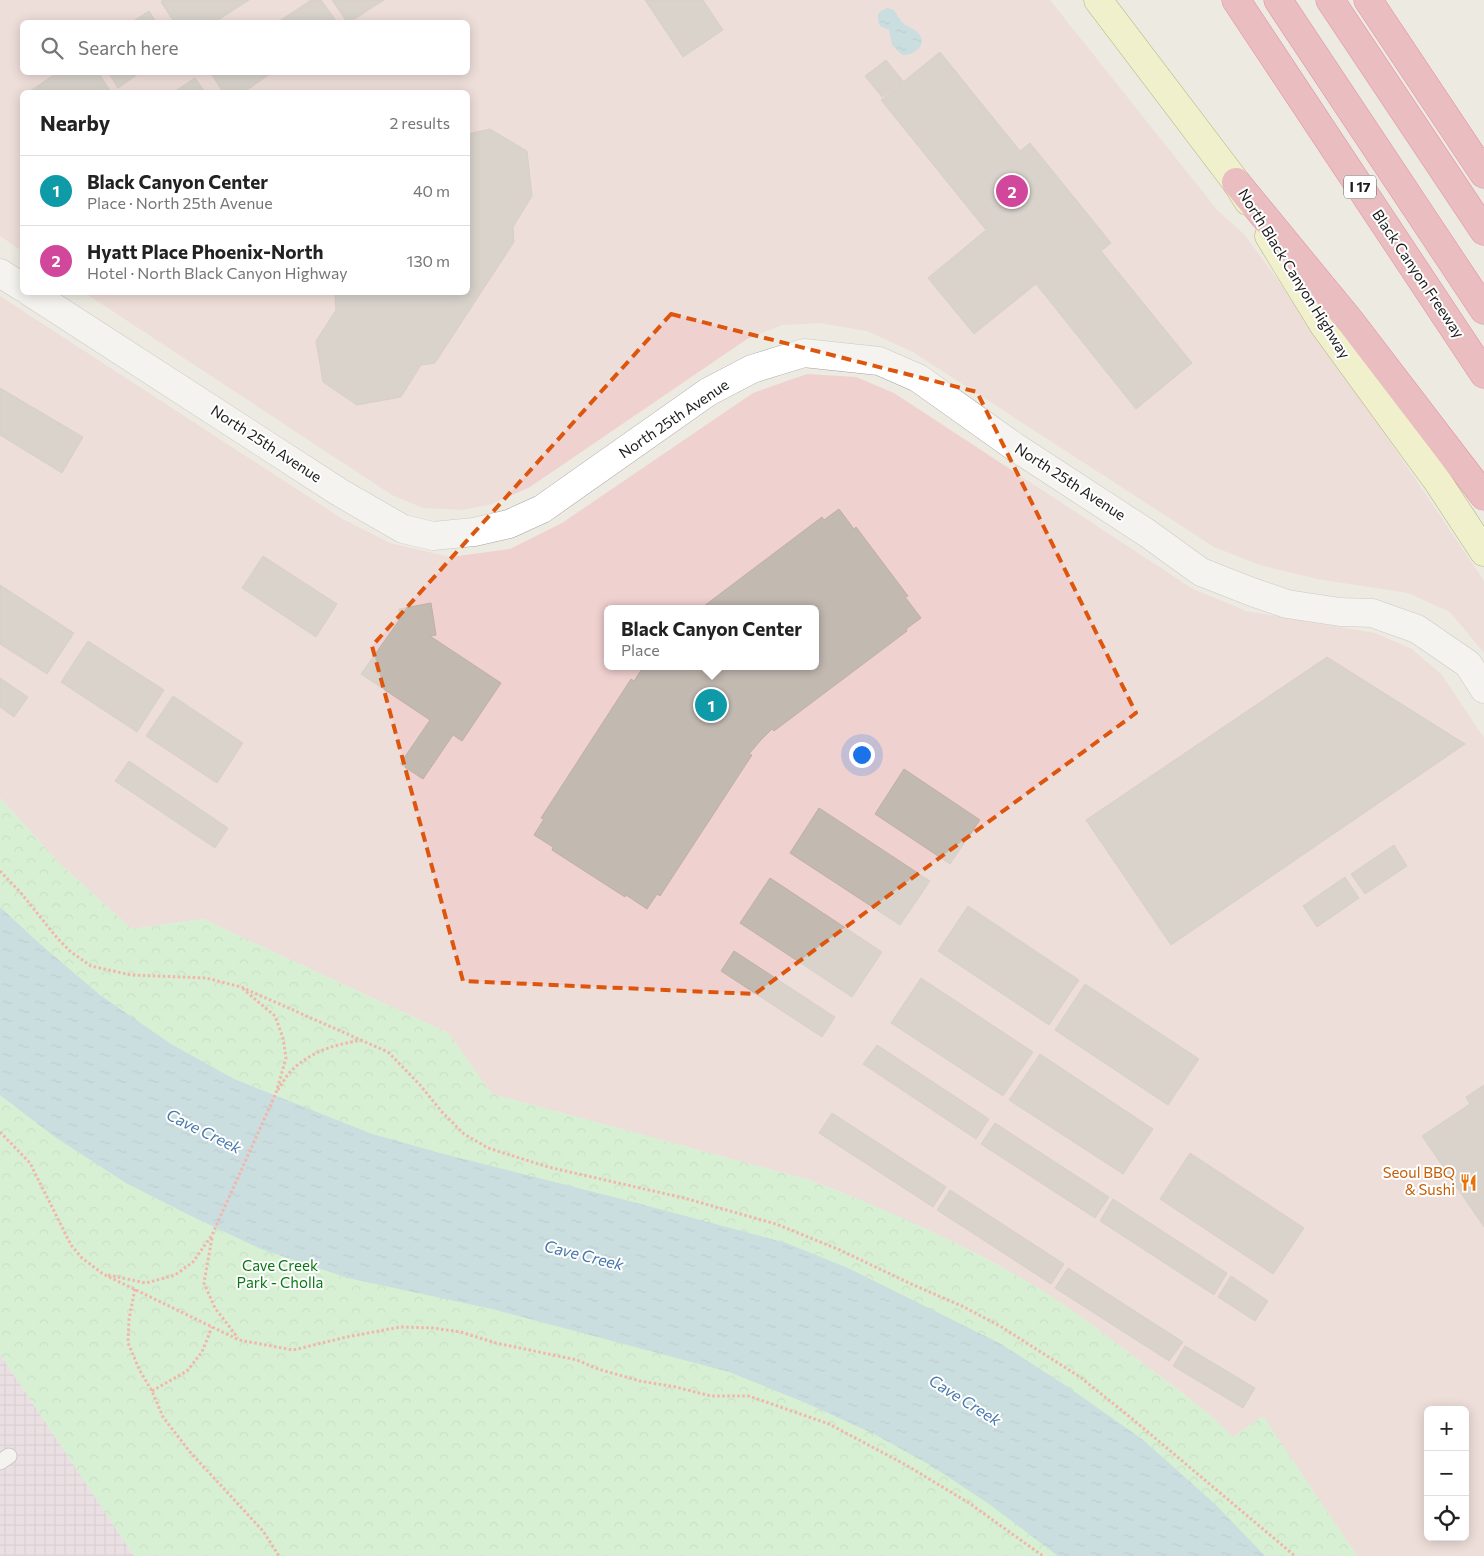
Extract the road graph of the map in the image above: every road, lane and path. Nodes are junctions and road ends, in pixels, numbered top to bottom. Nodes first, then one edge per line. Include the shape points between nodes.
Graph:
1 (1098, 0) edge
2 (1236, 0) edge
3 (1278, 0) edge
4 (1330, 0) edge
5 (1368, 0) edge
6 (1484, 174) edge
7 (1236, 182) junction
8 (1484, 231) edge
9 (0, 273) edge
10 (20, 286) edge
11 (35, 295) edge
12 (1484, 310) edge
13 (1484, 374) edge
14 (1484, 496) edge
15 (1484, 552) edge
16 (1484, 689) edge
17 (0, 871) edge
18 (241, 987) junction
19 (363, 1040) junction
20 (276, 1093) junction
21 (0, 1132) edge
22 (212, 1235) junction
23 (102, 1274) junction
24 (134, 1289) junction
25 (212, 1327) junction
26 (239, 1340) junction
27 (152, 1391) junction
28 (279, 1556) edge
29 (1043, 1556) edge
30 (1295, 1556) edge

1 - 7 main road, North Black Canyon Highway
2 - 13 highway, Black Canyon Freeway / I 17
3 - 12 highway
4 - 8 highway
5 - 6 highway
7 - 14 highway via 1351,322
7 - 15 main road, North Black Canyon Highway via 1323,324 1438,482
9 - 10 street
11 - 16 street, North 25th Avenue via 339,492 403,529 433,536 509,524 542,509 708,392 752,369 804,353 879,361 918,378 1201,572 1287,604 1372,613 1417,629 1468,664
17 - 18 path via 58,940 91,966 131,975 206,978
18 - 19 path
18 - 20 path via 275,1016 286,1058
19 - 20 path via 336,1044 310,1056 291,1071
19 - 30 path via 388,1052 464,1134 488,1148 538,1164 684,1198 776,1224 840,1250 1000,1326 1080,1377
20 - 22 path
21 - 23 path via 30,1163 71,1245
22 - 23 path via 193,1262 175,1275 146,1283
22 - 26 path via 204,1282 215,1308
23 - 24 path
24 - 25 path
24 - 27 path via 128,1343
25 - 26 path
25 - 27 path via 202,1352 187,1371
26 - 29 path via 293,1350 400,1326 433,1328 577,1360 640,1381 711,1396 749,1396 829,1424 906,1465
27 - 28 path via 163,1416 190,1452 263,1531

